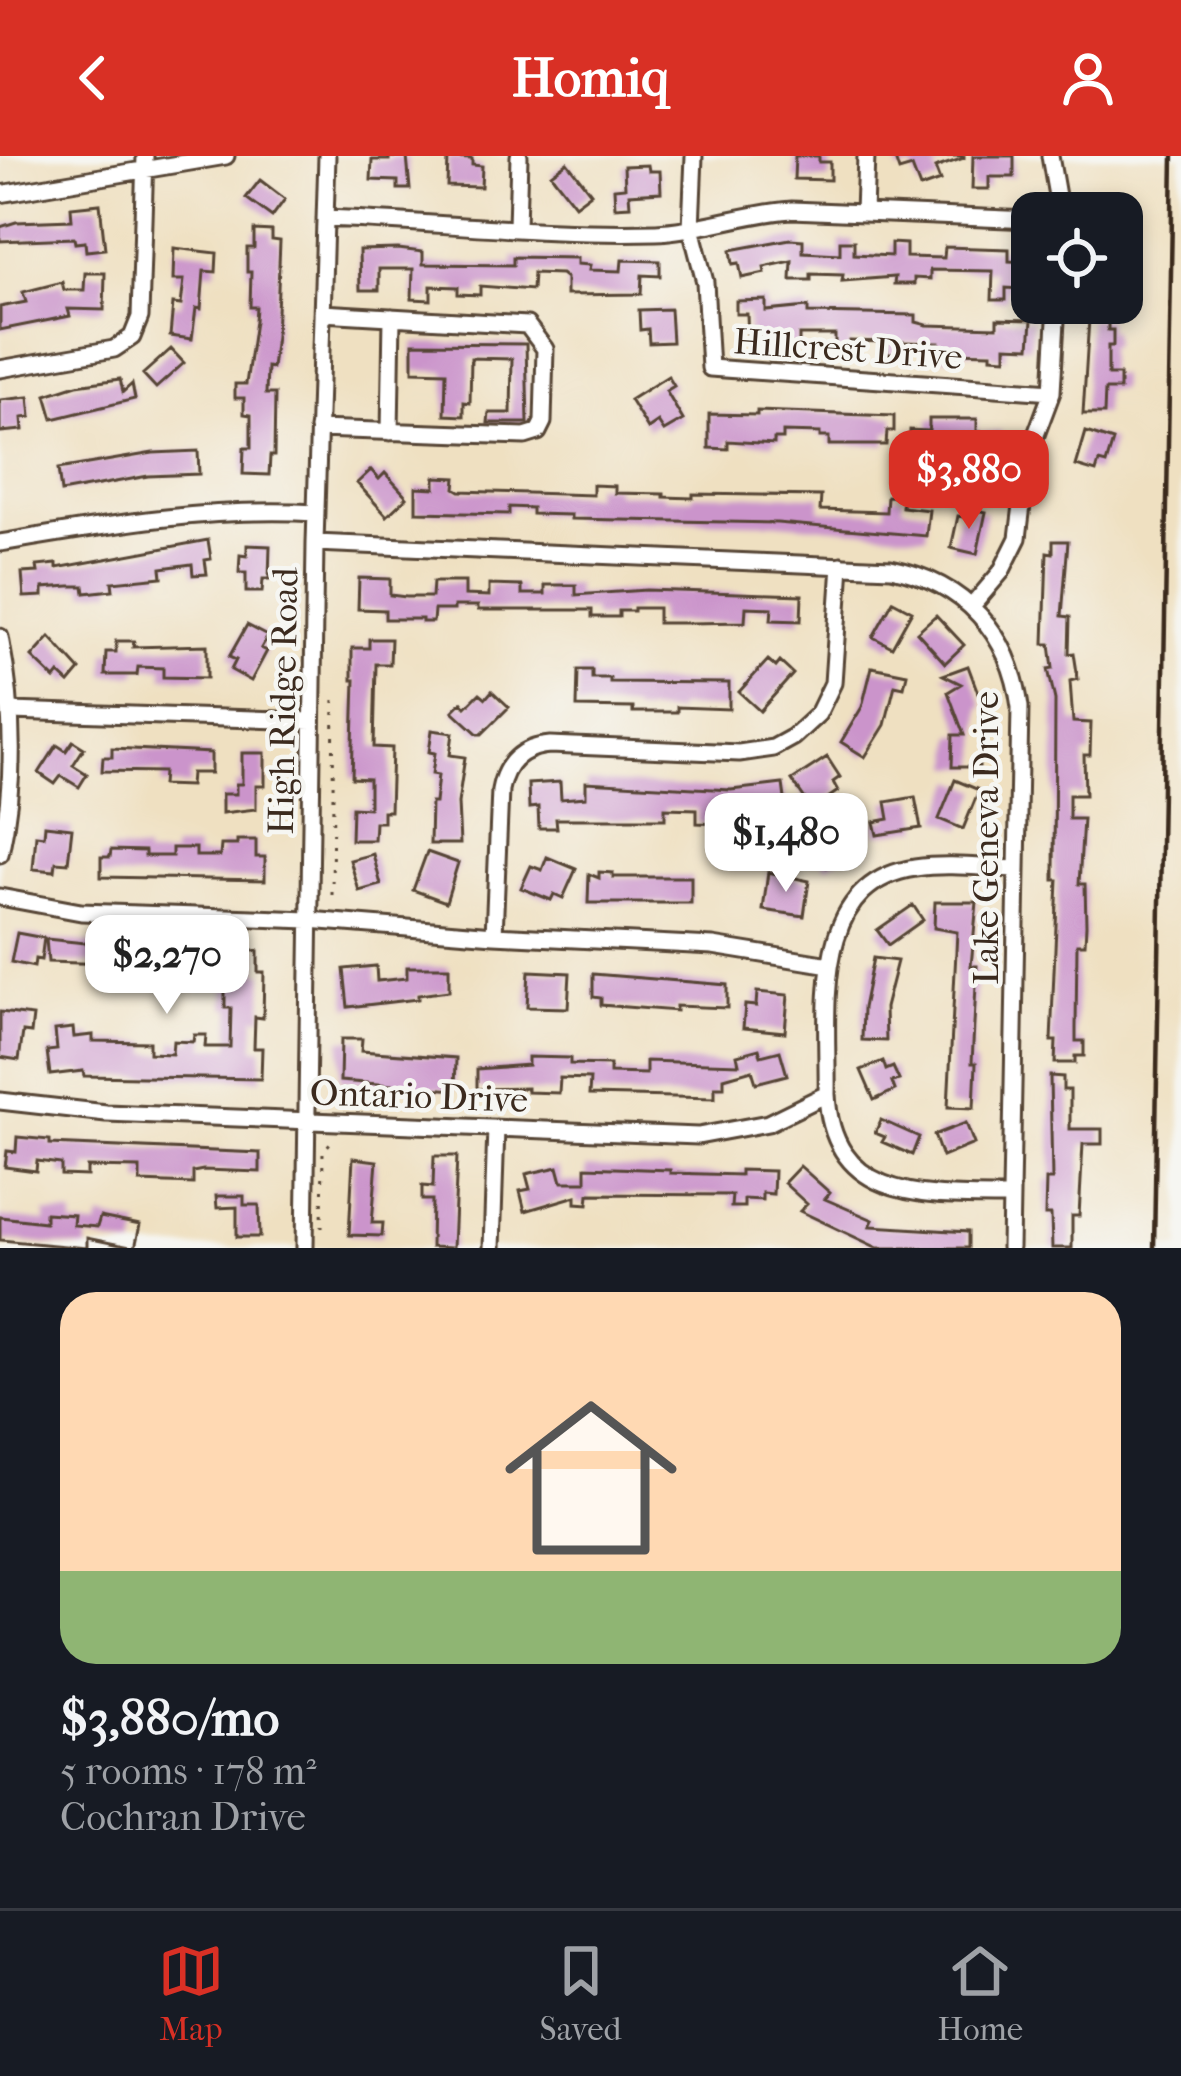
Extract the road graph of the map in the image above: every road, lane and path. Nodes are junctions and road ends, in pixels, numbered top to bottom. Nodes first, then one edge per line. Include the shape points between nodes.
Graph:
1 (226, 156) edge
2 (327, 156) edge
3 (519, 156) edge
4 (694, 156) edge
5 (866, 156) edge
6 (1050, 156) edge
7 (145, 163) edge
8 (1056, 192) edge
9 (0, 194) edge
10 (864, 212) junction
11 (326, 218) junction
12 (1011, 219) edge
13 (517, 226) junction
14 (692, 228) junction
15 (322, 313) junction
16 (392, 317) junction
17 (1056, 324) edge
18 (0, 369) edge
19 (1052, 392) junction
20 (319, 429) junction
21 (390, 432) junction
22 (316, 514) junction
23 (0, 543) edge
24 (315, 543) junction
25 (841, 565) junction
26 (972, 606) junction
27 (0, 637) edge
28 (334, 694) dead end
29 (11, 710) junction
30 (311, 721) junction
31 (0, 854) edge
32 (1017, 868) junction
33 (332, 895) dead end
34 (0, 897) edge
35 (309, 920) junction
36 (494, 935) junction
37 (830, 965) junction
38 (827, 1094) junction
39 (0, 1101) edge
40 (307, 1120) junction
41 (496, 1128) junction
42 (333, 1140) dead end
43 (1011, 1197) junction
44 (322, 1236) dead end
45 (305, 1248) edge
46 (492, 1248) edge
47 (1010, 1248) edge

1 - 7 street
2 - 11 street, High Ridge Road
3 - 13 street
4 - 14 street, Hillcrest Drive
5 - 10 street
6 - 8 street
7 - 9 street
7 - 18 street via 140,317 132,338 114,349
10 - 12 street
10 - 14 street via 760,212
11 - 13 street
11 - 15 street, High Ridge Road
13 - 14 street
14 - 19 street, Hillcrest Drive via 705,282 710,368
15 - 16 street
15 - 20 street, High Ridge Road
16 - 21 street
16 - 21 street via 527,326 545,350 545,368 538,432
17 - 19 street
19 - 26 street via 1025,467 1018,538
20 - 21 street
20 - 22 street, High Ridge Road
22 - 23 street via 177,514
22 - 24 street, High Ridge Road
24 - 25 street, Lake Geneva Drive
24 - 30 street, High Ridge Road
25 - 26 street, Lake Geneva Drive via 914,572
25 - 36 street via 833,683 818,714 793,737 750,752 550,745 519,755 500,790
26 - 32 street, Lake Geneva Drive via 1000,640 1017,684
27 - 29 street
28 - 33 path
29 - 30 street
29 - 31 street
30 - 35 street, High Ridge Road
32 - 37 street via 927,867 882,879 848,910
32 - 43 street, Lake Geneva Drive
34 - 35 street via 81,912
35 - 36 street
35 - 40 street, High Ridge Road
36 - 37 street via 713,946
37 - 38 street
38 - 41 street, Ontario Drive via 779,1120 719,1135
38 - 43 street via 837,1139 877,1182 921,1196
39 - 40 street, Ontario Drive
40 - 41 street, Ontario Drive
40 - 45 street, High Ridge Road
41 - 46 street
42 - 44 path via 322,1151
43 - 47 street, Lake Geneva Drive

